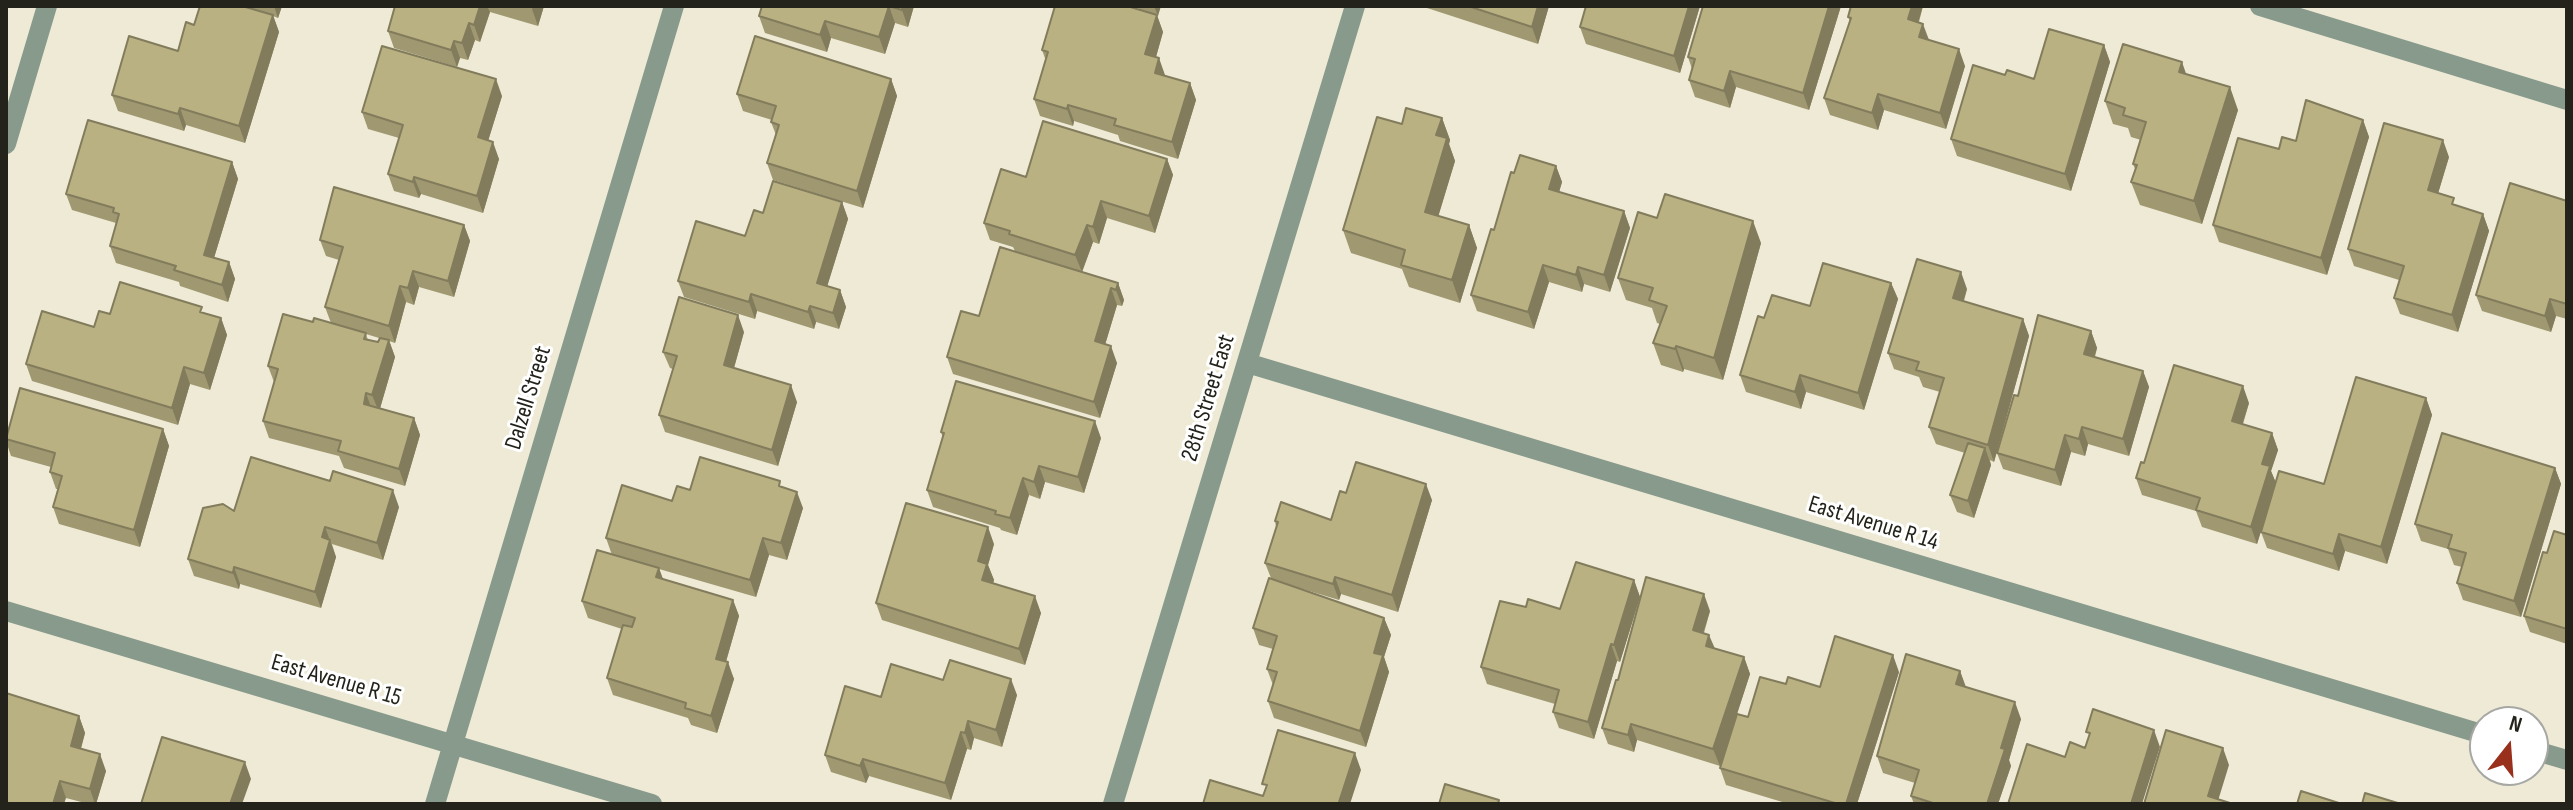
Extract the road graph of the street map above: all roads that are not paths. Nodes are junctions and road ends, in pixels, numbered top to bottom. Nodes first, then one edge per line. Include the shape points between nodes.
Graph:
1 (47, 6) edge
2 (674, 6) edge
3 (1355, 6) edge
4 (2260, 6) edge
5 (2567, 100) edge
6 (6, 144) edge
7 (1247, 363) junction
8 (6, 611) edge
9 (2469, 730) edge
10 (453, 743) junction
11 (435, 804) edge
12 (652, 804) edge
13 (1113, 804) edge

1 - 6 street
2 - 10 street, Dalzell Street
3 - 7 street, 28th Street East
4 - 5 street
7 - 9 street, East Avenue R 14
7 - 13 street, 28th Street East
8 - 10 street, East Avenue R 15
10 - 11 street, Dalzell Street
10 - 12 street, East Avenue R 15

